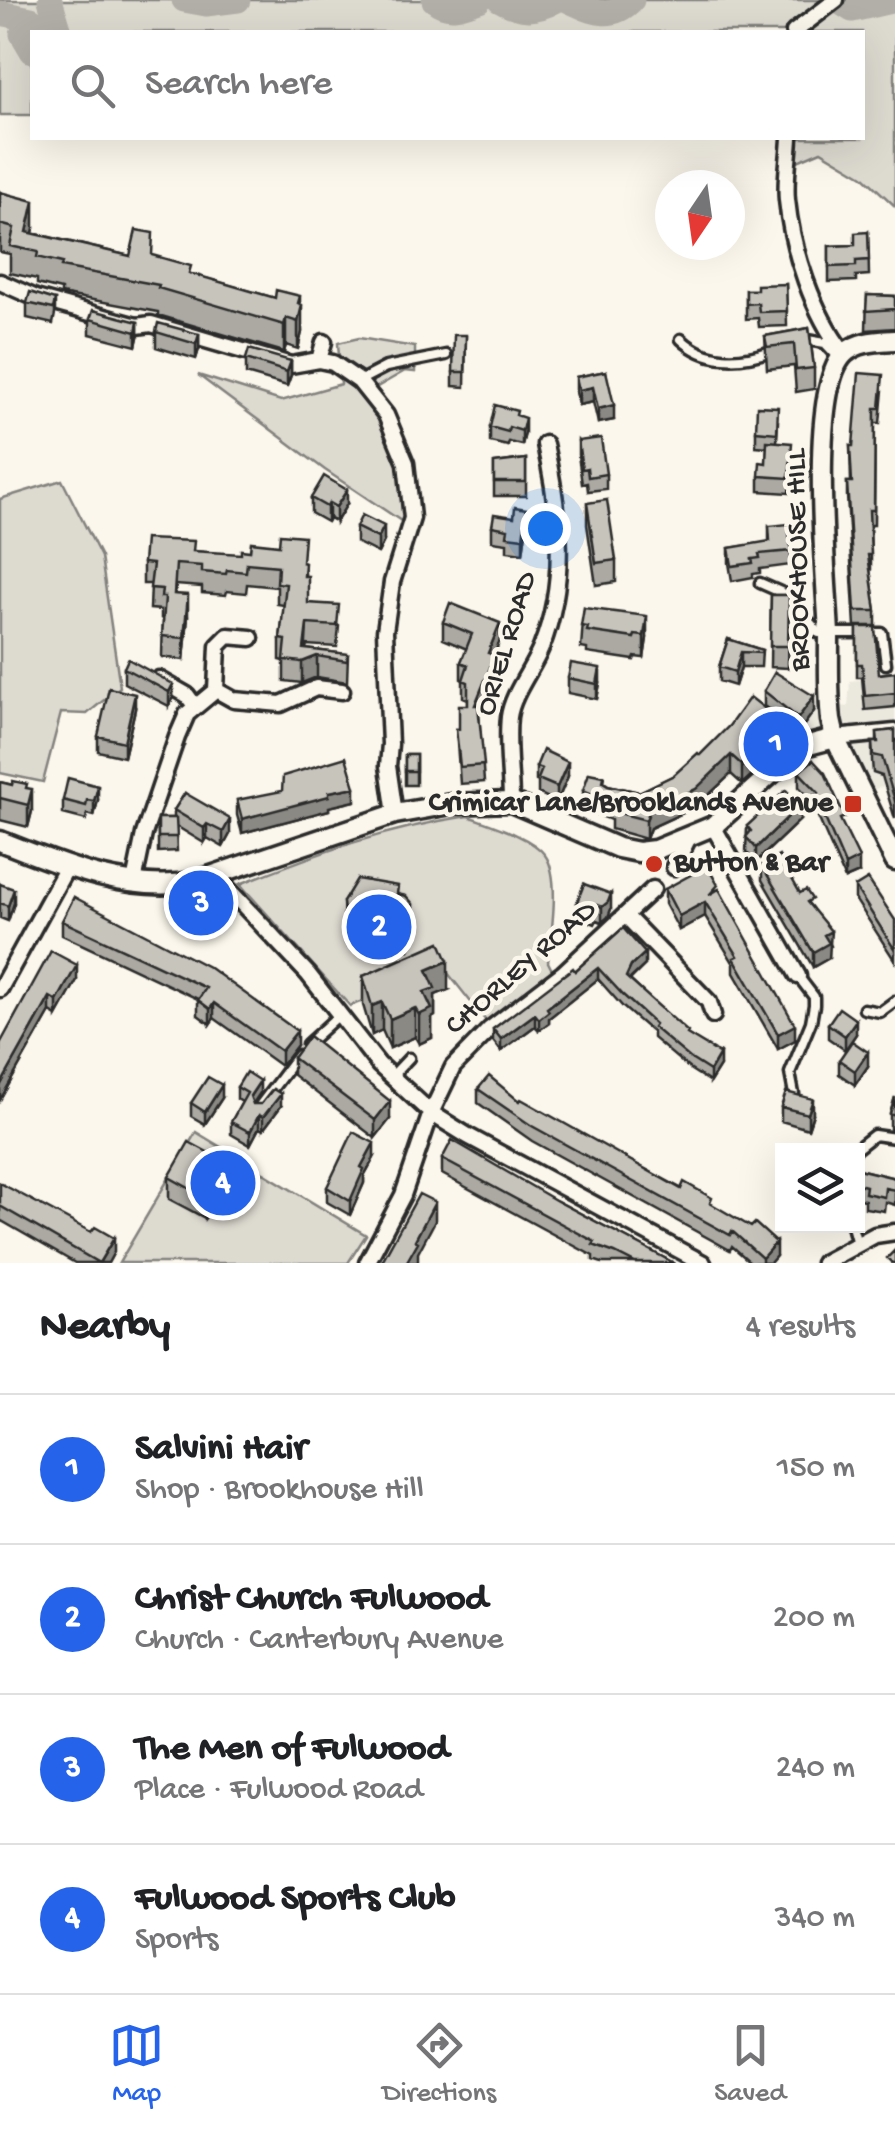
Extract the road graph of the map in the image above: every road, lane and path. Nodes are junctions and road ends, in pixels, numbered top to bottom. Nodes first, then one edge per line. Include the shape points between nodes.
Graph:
1 (831, 3) edge
2 (797, 30) edge
3 (790, 140) edge
4 (0, 282) edge
5 (681, 339) dead end
6 (895, 340) edge
7 (324, 342) dead end
8 (789, 342) edge
9 (779, 347) edge
10 (446, 355) dead end
11 (842, 356) junction
12 (319, 360) junction
13 (359, 381) junction
14 (545, 444) dead end
15 (760, 583) dead end
16 (828, 634) junction
17 (251, 638) dead end
18 (886, 664) dead end
19 (146, 672) edge
20 (216, 690) junction
21 (342, 691) dead end
22 (195, 706) junction
23 (895, 732) edge
24 (835, 738) junction
25 (511, 802) junction
26 (396, 814) junction
27 (713, 826) junction
28 (688, 839) junction
29 (0, 841) edge
30 (895, 861) edge
31 (66, 867) junction
32 (674, 867) dead end
33 (214, 875) junction
34 (134, 882) junction
35 (653, 888) dead end
36 (625, 915) junction
37 (798, 976) joint
38 (0, 990) edge
39 (895, 1001) edge
40 (864, 1009) dead end
41 (340, 1014) junction
42 (713, 1015) dead end
43 (409, 1058) dead end
44 (391, 1077) junction
45 (794, 1094) edge
46 (257, 1110) edge
47 (432, 1113) junction
48 (895, 1138) edge
49 (864, 1143) edge
50 (895, 1232) edge
51 (854, 1233) edge
52 (856, 1244) junction
53 (367, 1263) edge
54 (703, 1263) edge
55 (823, 1263) edge

1 - 2 street
3 - 11 street via 787,199 796,245
4 - 12 street via 36,298 291,365
5 - 9 lane via 721,358
6 - 11 street via 858,345
7 - 12 street
8 - 11 lane via 818,340
10 - 13 lane via 386,367
11 - 16 street, BROOKHOUSE HILL via 828,400 820,500
12 - 13 street
13 - 26 street via 386,415 411,497 385,631 388,766
14 - 25 street, ORIEL ROAD via 560,559 550,621 509,713
15 - 16 lane via 784,594
16 - 18 lane via 882,634
16 - 24 street, BROOKHOUSE HILL
17 - 20 street via 222,640
19 - 22 street via 188,695
20 - 21 street via 234,700 281,704 316,688
20 - 22 street
22 - 34 street via 158,790
23 - 24 street
24 - 27 street via 794,741
24 - 30 street, BROOKHOUSE HILL
25 - 26 street
25 - 28 street via 618,848 655,850
26 - 33 street
27 - 28 street
27 - 37 street
28 - 32 street
29 - 31 street
31 - 34 street
31 - 38 street
33 - 34 street via 175,885
33 - 41 street
35 - 36 street, CHORLEY ROAD
36 - 42 street via 709,1002
36 - 47 street, CHORLEY ROAD via 467,1050
37 - 45 lane via 814,1005 790,1073
39 - 40 lane via 880,1012
41 - 44 street
41 - 46 lane via 308,1043
43 - 44 lane
44 - 47 street
47 - 53 street, CHORLEY ROAD via 403,1195
47 - 54 street
48 - 49 lane via 874,1135
50 - 52 street
51 - 52 lane
52 - 55 street

